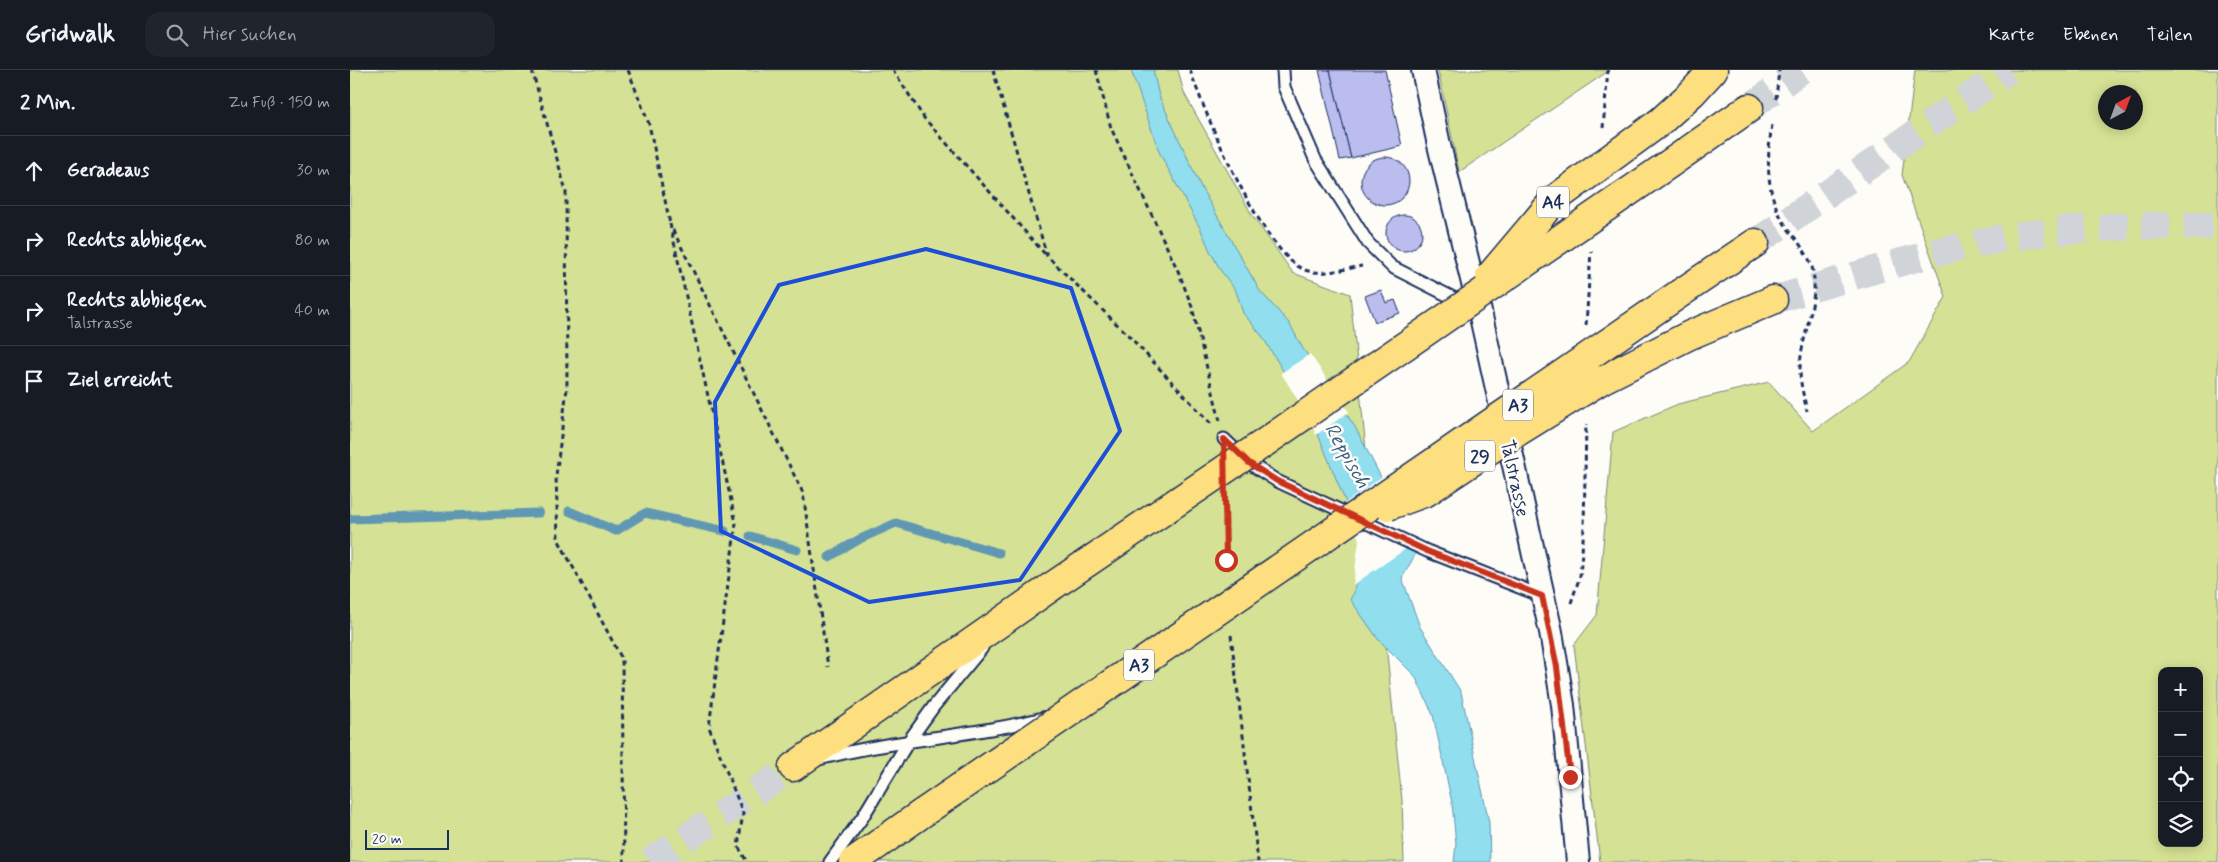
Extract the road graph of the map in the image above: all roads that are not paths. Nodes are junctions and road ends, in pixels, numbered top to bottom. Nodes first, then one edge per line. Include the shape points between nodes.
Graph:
1 (1283, 70) edge
2 (1423, 70) edge
3 (1712, 70) edge
4 (1762, 107) tunnel mouth
5 (1755, 243) tunnel mouth
6 (1773, 300) tunnel mouth
7 (1473, 308) junction
8 (1224, 439) road end
9 (1348, 515) junction
10 (1542, 596) junction
11 (1010, 615) junction
12 (1073, 710) junction
13 (908, 742) junction
14 (793, 767) joint
15 (830, 862) edge
16 (853, 862) edge
17 (1578, 862) edge

1 - 7 lane via 1284,87 1315,159 1362,235 1385,262 1400,272
2 - 7 street, Talstrasse
3 - 7 highway, A4, bridge via 1660,122 1555,199
4 - 7 highway, bridge via 1669,164
5 - 9 highway, A3, bridge
6 - 9 highway, 29, bridge via 1690,335 1602,380 1426,492
7 - 10 street, Talstrasse
7 - 11 highway, bridge
8 - 9 lane via 1260,472
9 - 10 lane via 1427,551
9 - 12 highway, A3, bridge
10 - 17 street, Talstrasse via 1563,705
11 - 13 lane via 960,673
11 - 14 highway
12 - 13 lane via 1027,722
12 - 16 highway, A3, bridge
13 - 14 lane via 838,754
13 - 15 lane via 862,818

